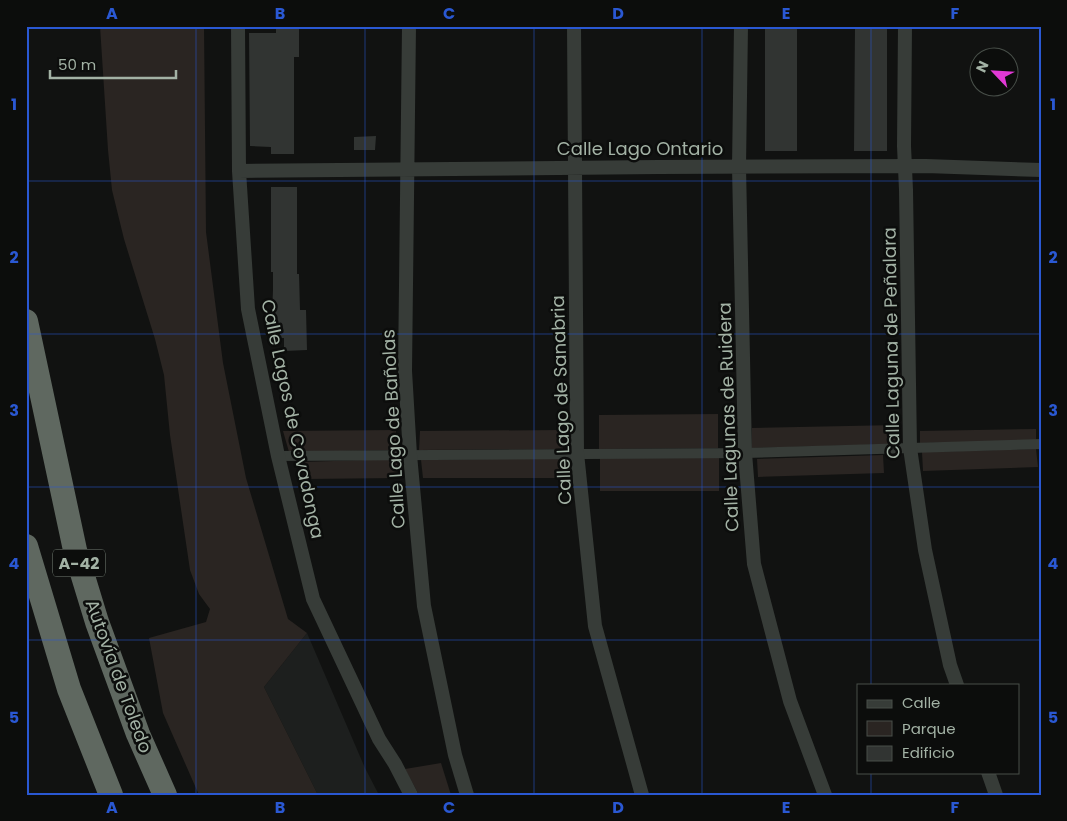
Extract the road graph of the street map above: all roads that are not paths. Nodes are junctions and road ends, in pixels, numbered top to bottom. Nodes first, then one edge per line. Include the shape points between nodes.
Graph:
1 (238, 26) edge
2 (409, 26) edge
3 (574, 26) edge
4 (741, 26) edge
5 (905, 26) edge
6 (739, 167) junction
7 (906, 167) junction
8 (575, 168) junction
9 (408, 169) junction
10 (1041, 170) edge
11 (239, 171) junction
12 (26, 321) edge
13 (1041, 444) edge
14 (910, 448) junction
15 (745, 453) junction
16 (577, 454) junction
17 (410, 455) junction
18 (278, 456) junction
19 (26, 546) edge
20 (957, 684) edge
21 (989, 774) edge
22 (111, 795) edge
23 (165, 795) edge
24 (411, 795) edge
25 (467, 795) edge
26 (642, 795) edge
27 (825, 795) edge
28 (996, 795) edge

1 - 11 street, Calle Lagos de Covadonga
2 - 9 street, Calle Lago de Bañolas
3 - 8 street, Calle Lago de Sanabria
4 - 6 street, Calle Lagunas de Ruidera
5 - 7 street, Calle Laguna de Peñalara
6 - 7 street, Calle Lago Ontario
6 - 8 street, Calle Lago Ontario
6 - 15 street, Calle Lagunas de Ruidera
7 - 10 street, Calle Lago Ontario
7 - 14 street, Calle Laguna de Peñalara
8 - 9 street, Calle Lago Ontario
8 - 16 street, Calle Lago de Sanabria
9 - 11 street, Calle Lago Ontario
9 - 17 street, Calle Lago de Bañolas via 405,371
11 - 18 street, Calle Lagos de Covadonga via 248,309
12 - 23 highway, Autovía de Toledo / A-42 via 75,550 134,724
13 - 14 street
14 - 15 street
14 - 20 street, Calle Laguna de Peñalara via 925,550
15 - 16 street
15 - 27 street, Calle Lagunas de Ruidera via 754,564 790,701
16 - 17 street
16 - 26 street, Calle Lago de Sanabria via 594,626
17 - 18 street
17 - 25 street, Calle Lago de Bañolas via 424,606 455,755
18 - 24 street, Calle Lagos de Covadonga via 313,598 379,739
19 - 22 highway, A-42 via 68,689
21 - 28 street

